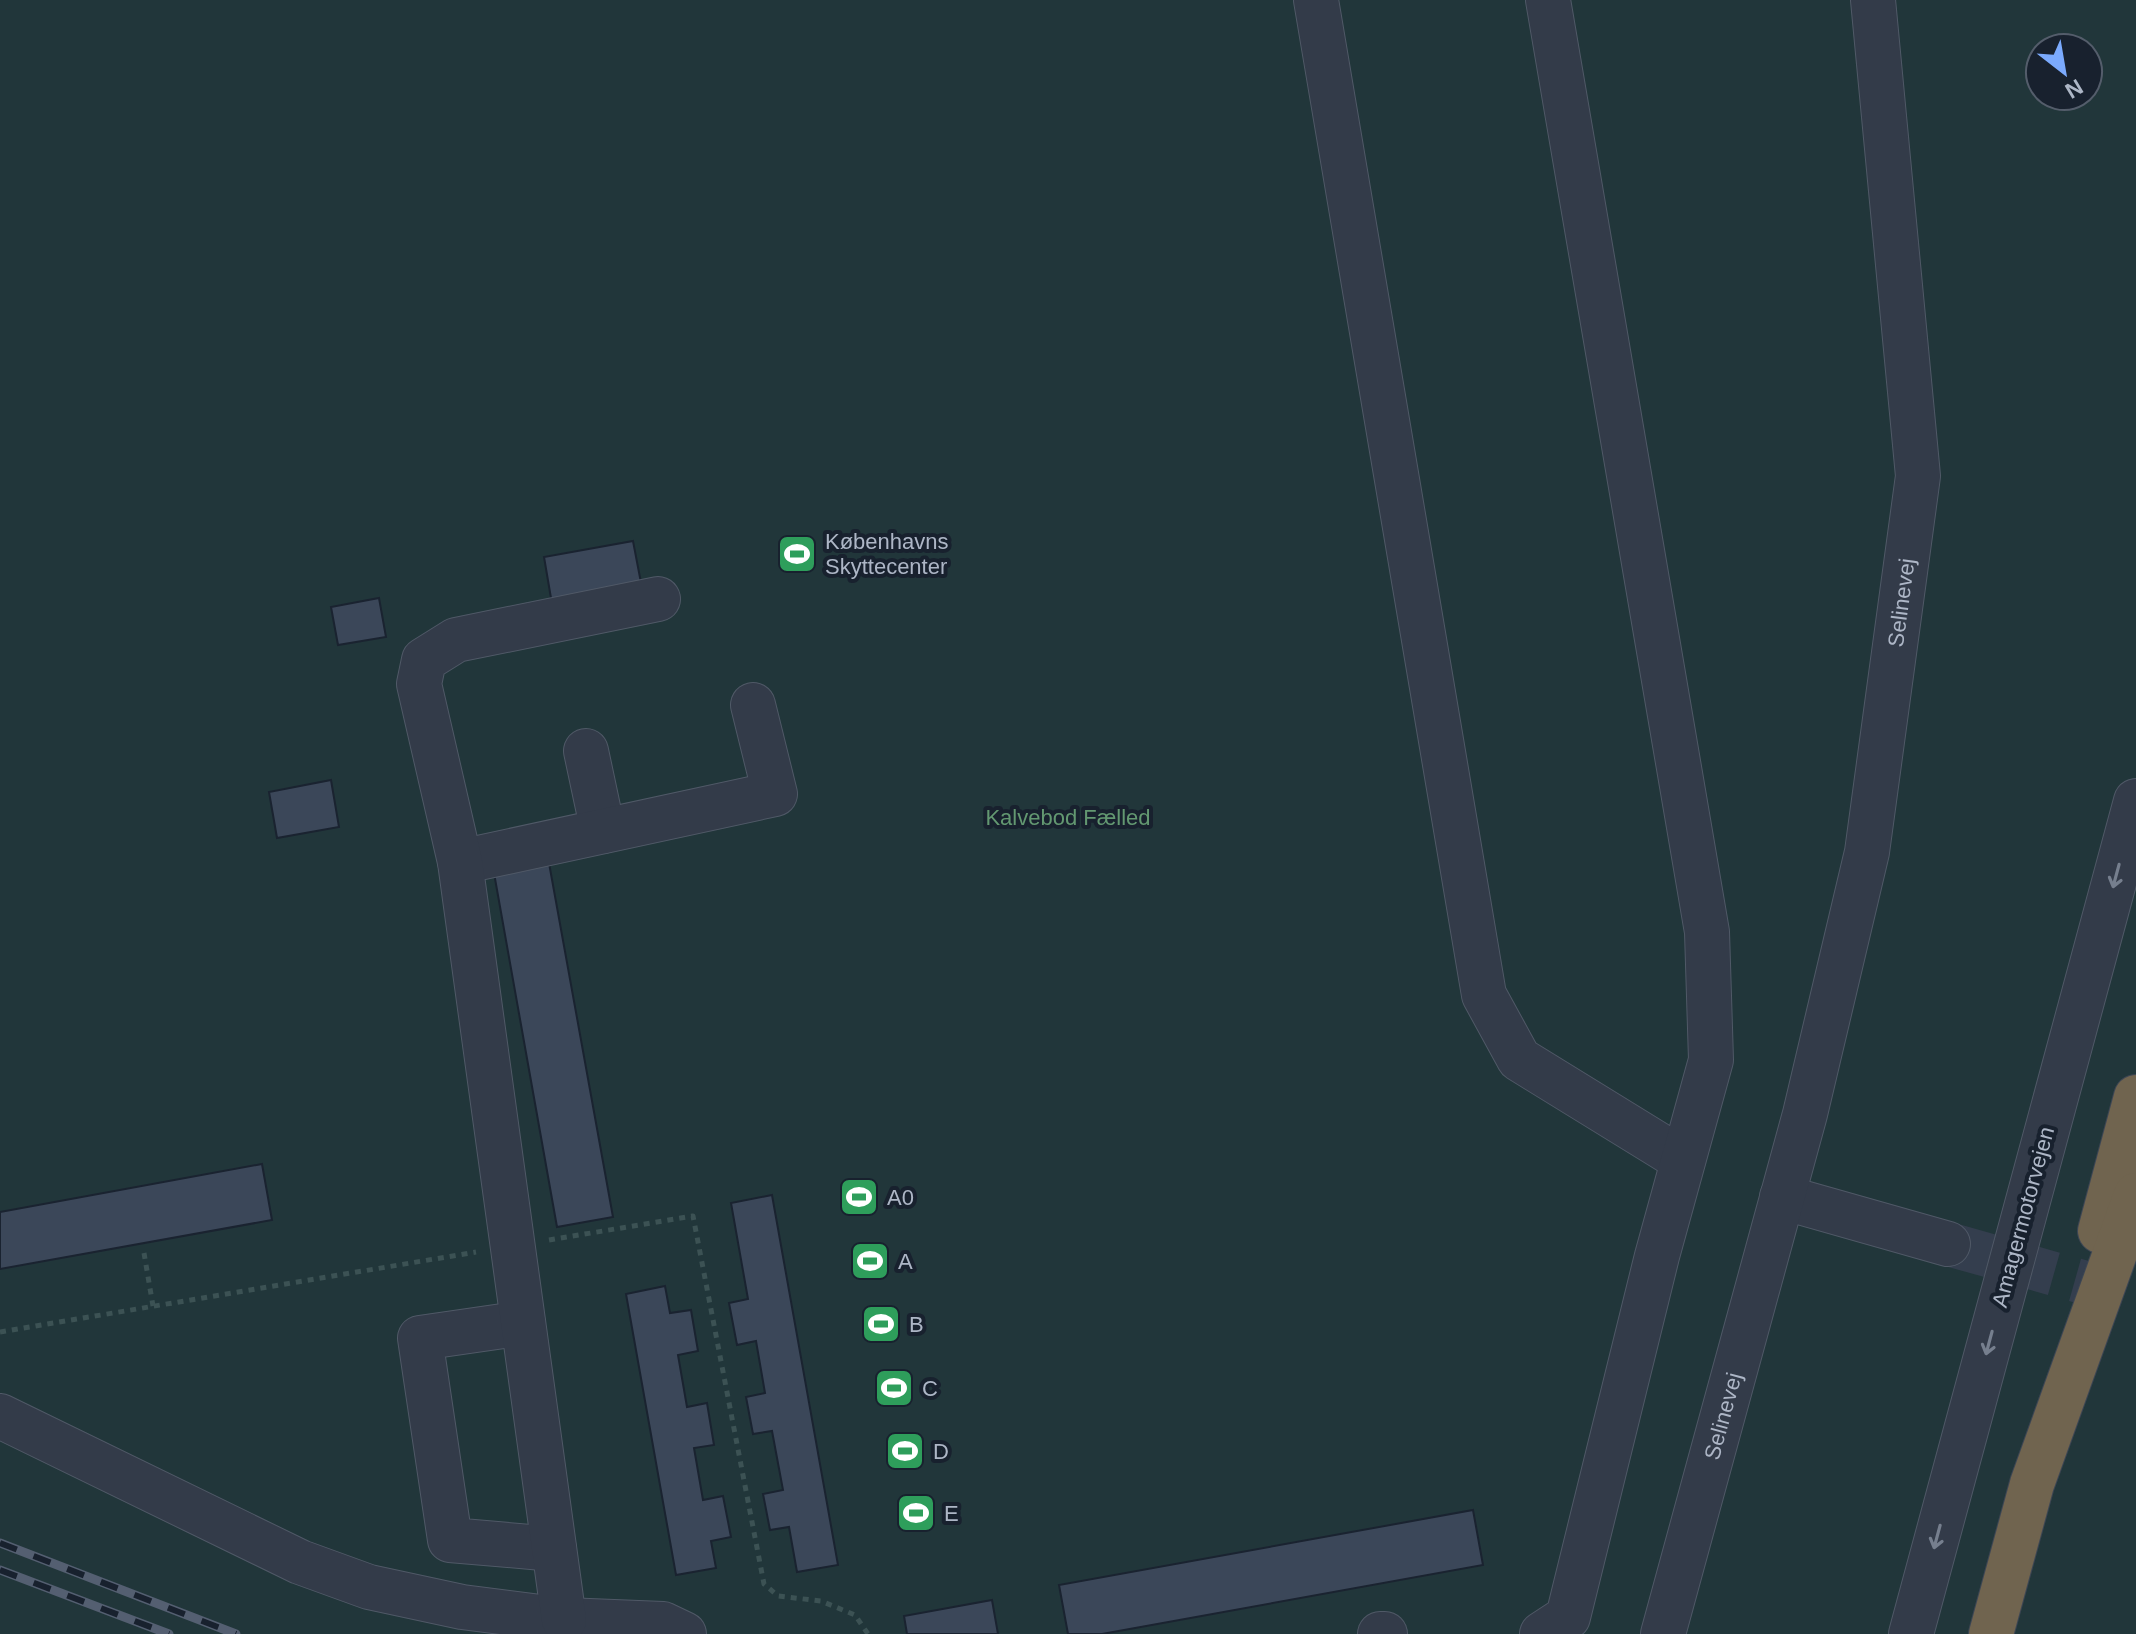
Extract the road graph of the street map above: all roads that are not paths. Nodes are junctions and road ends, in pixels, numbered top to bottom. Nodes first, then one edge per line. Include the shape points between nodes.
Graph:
1 (1316, 0) edge
2 (1548, 0) edge
3 (1873, 0) edge
4 (658, 599) dead end
5 (753, 705) dead end
6 (586, 751) dead end
7 (2136, 801) edge
8 (603, 831) junction
9 (460, 862) junction
10 (2136, 1097) edge
11 (1683, 1160) junction
12 (2136, 1195) edge
13 (1782, 1197) junction
14 (1948, 1244) tunnel mouth
15 (523, 1323) junction
16 (0, 1416) edge
17 (2032, 1484) junction
18 (554, 1549) junction
19 (564, 1620) junction
20 (684, 1634) edge
21 (1542, 1634) edge
22 (1663, 1634) edge
23 (1911, 1634) edge
24 (1991, 1634) edge

1 - 11 street via 1484,995 1519,1059
2 - 11 street via 1707,932 1711,1060
3 - 13 street, Selinevej via 1918,476 1867,852
4 - 9 street via 456,640 424,660 419,684
5 - 8 street via 775,794
6 - 8 street
7 -> 23 street, Amagermotorvejen
8 - 9 street
9 - 15 street
10 - 17 highway
11 - 21 street via 1568,1617
12 - 17 highway
13 - 14 street
13 - 22 street, Selinevej
15 - 18 street
15 - 18 street via 420,1338 450,1540
16 - 19 street via 300,1562 355,1582 462,1607
17 - 24 highway
18 - 19 street
19 - 20 street via 663,1624

